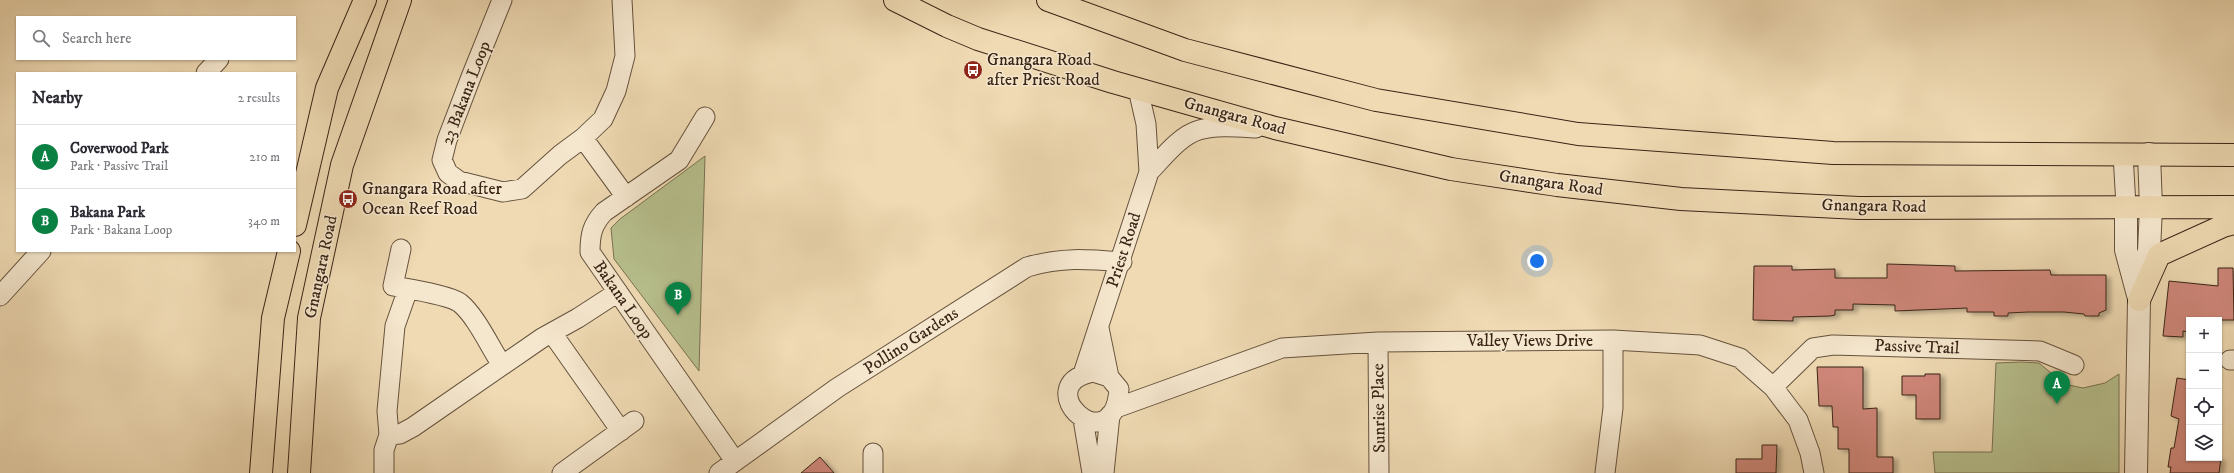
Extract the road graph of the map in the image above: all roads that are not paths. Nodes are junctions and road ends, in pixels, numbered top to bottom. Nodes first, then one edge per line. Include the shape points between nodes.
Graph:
1 (365, 0) edge
2 (502, 0) edge
3 (622, 0) edge
4 (895, 0) edge
5 (1048, 0) edge
6 (399, 4) edge
7 (218, 60) edge
8 (207, 72) edge
9 (1138, 90) junction
10 (705, 118) dead end
11 (1275, 128) junction
12 (583, 138) junction
13 (2124, 154) junction
14 (2149, 154) junction
15 (2234, 155) edge
16 (1149, 172) junction
17 (626, 197) junction
18 (2126, 206) junction
19 (2151, 207) junction
20 (2234, 207) edge
21 (296, 221) edge
22 (2234, 223) edge
23 (401, 249) dead end
24 (40, 252) edge
25 (289, 252) edge
26 (1122, 262) junction
27 (408, 289) junction
28 (618, 292) junction
29 (0, 296) edge
30 (2139, 300) junction
31 (1099, 328) junction
32 (552, 333) junction
33 (1614, 340) junction
34 (1378, 342) junction
35 (502, 365) junction
36 (2074, 365) dead end
37 (1083, 374) junction
38 (1772, 387) junction
39 (1114, 397) junction
40 (1083, 420) junction
41 (389, 435) junction
42 (873, 453) dead end
43 (735, 461) junction
44 (261, 473) edge
45 (298, 473) edge
46 (384, 473) edge
47 (562, 473) edge
48 (719, 473) edge
49 (873, 473) edge
50 (1092, 473) edge
51 (1104, 473) edge
52 (1379, 473) edge
53 (1605, 473) edge
54 (1814, 473) edge
55 (2136, 473) edge

1 - 21 main road, Gnangara Road via 327,88
2 - 12 street, 23 Bakana Loop via 447,140 442,160 448,173 459,181 503,192 522,188
3 - 12 street, 23 Bakana Loop via 625,56 616,91 603,119
4 - 9 main road, Gnangara Road via 978,39
5 - 13 main road via 1185,50 1376,100 1578,134 1833,153
6 - 45 main road, Gnangara Road via 342,165 309,318
7 - 8 street
9 - 11 main road, Gnangara Road
9 - 16 street, Priest Road via 1146,124
10 - 17 street, Bakana Loop via 679,160
11 - 16 street, Priest Road via 1228,127 1199,130 1181,141
11 - 18 main road, Gnangara Road via 1451,169 1557,185 1681,199 1859,208
12 - 17 street
13 - 14 main road
13 - 18 street
14 - 15 main road
14 - 19 street
16 - 26 street, Priest Road
17 - 28 street, Bakana Loop via 604,212 595,222 590,236 590,252
18 - 19 main road, Gnangara Road
18 - 30 street via 2126,250
19 - 20 main road, Gnangara Road
19 - 30 street via 2149,251
22 - 30 main road via 2159,255
23 - 27 street via 393,286
24 - 29 street
25 - 44 main road, Gnangara Road via 273,318
26 - 31 street, Priest Road
26 - 43 street, Pollino Gardens via 1074,258 1027,267 837,388
27 - 35 street via 459,302 470,314
27 - 41 street via 396,326 387,411
28 - 32 street
28 - 43 street, Bakana Loop
30 - 55 street
31 - 37 street, Priest Road
31 - 39 street
32 - 35 street
32 - 47 street via 628,426
33 - 34 street, Valley Views Drive
33 - 38 street, Valley Views Drive via 1700,345 1740,358
33 - 53 street via 1614,408
34 - 39 street, Valley Views Drive via 1282,348 1182,382
34 - 52 street, Sunrise Place
35 - 41 street via 413,427 400,434
36 - 38 street, Passive Trail via 2040,351 1833,345 1813,348
37 - 39 street via 1093,372
37 - 40 street via 1073,383 1068,397 1075,414
38 - 54 street, Valley Views Drive via 1798,420
39 - 40 street via 1102,420
39 - 51 street
40 - 50 street
41 - 46 street via 384,450
42 - 49 street
43 - 48 street, Pollino Gardens

